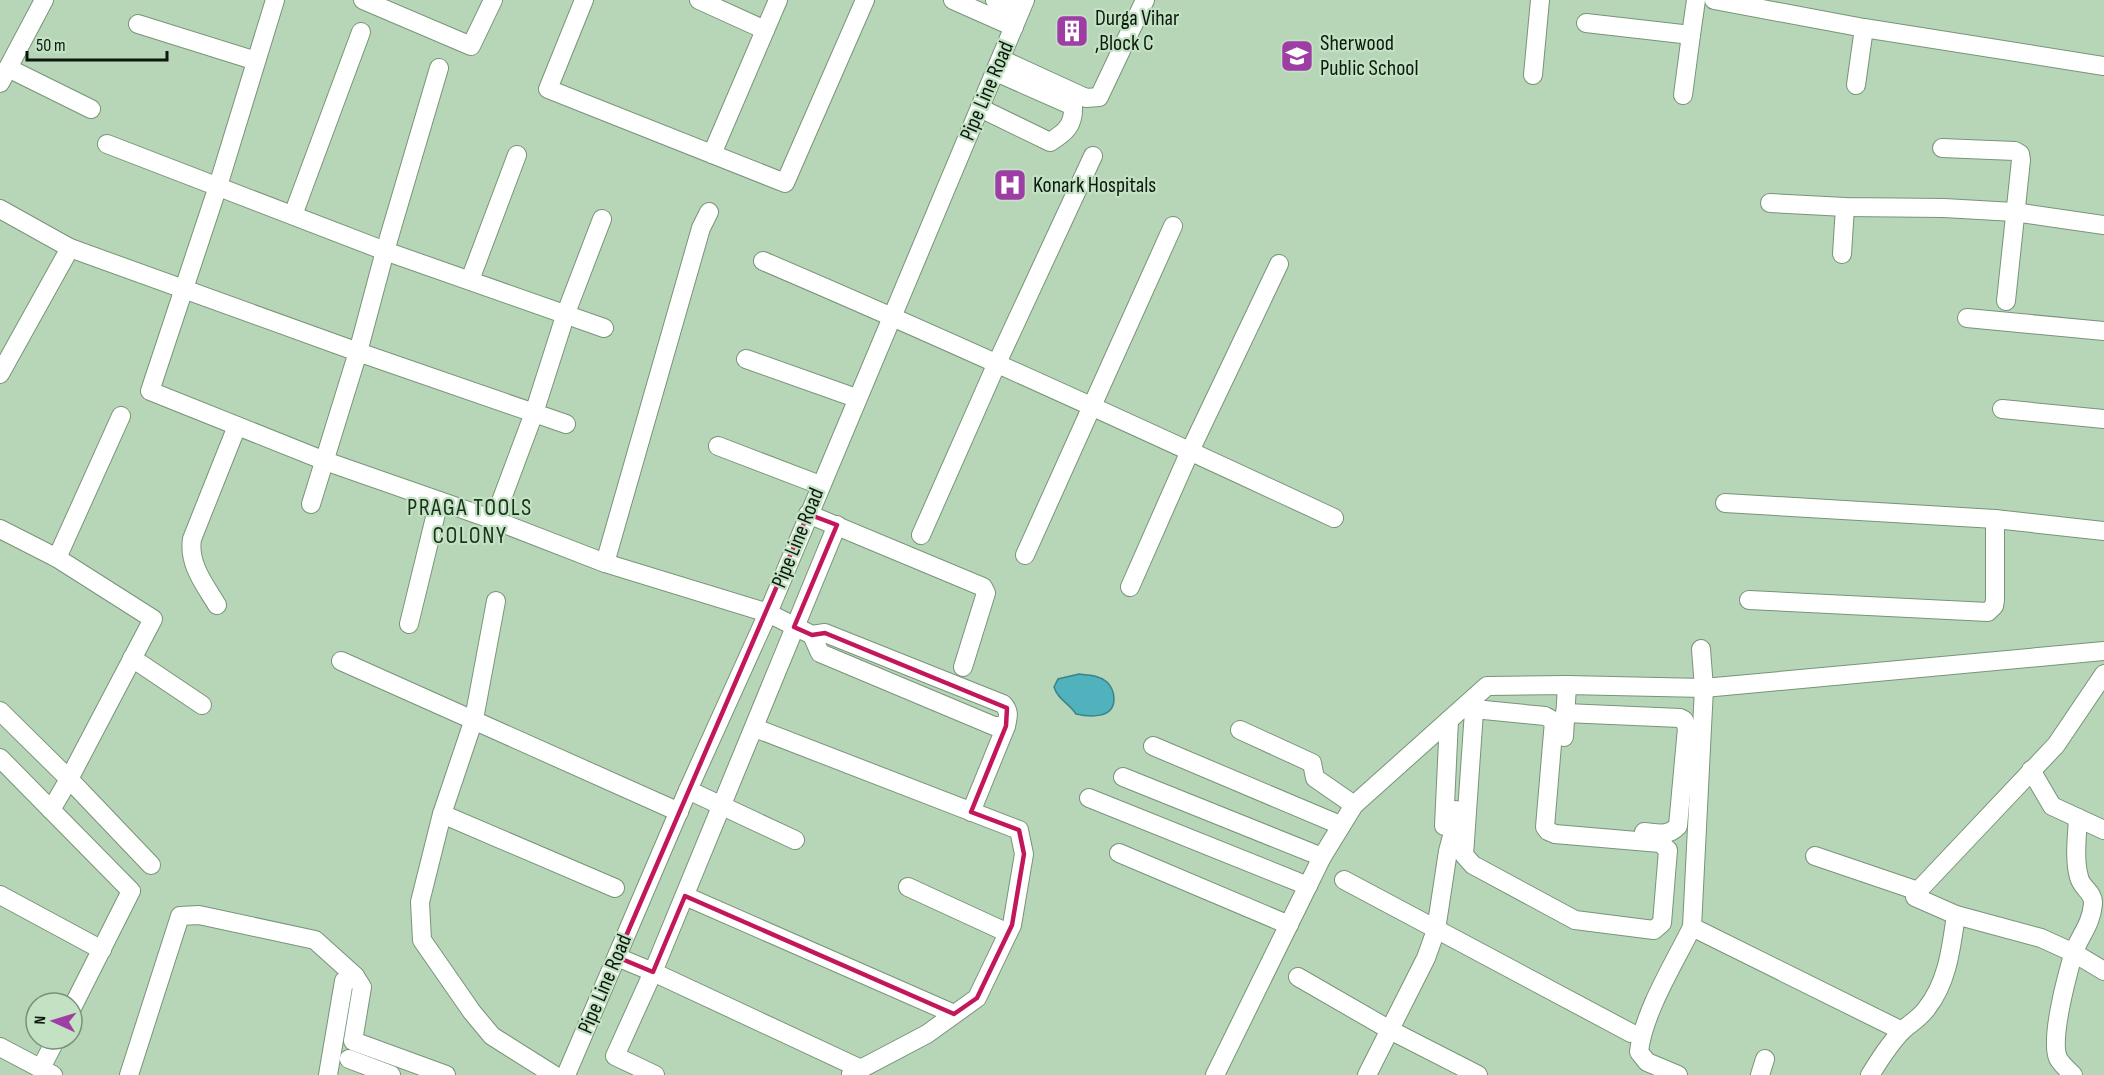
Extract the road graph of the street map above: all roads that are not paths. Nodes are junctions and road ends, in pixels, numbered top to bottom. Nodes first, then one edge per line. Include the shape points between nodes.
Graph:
1 (44, 0) edge
2 (275, 0) edge
3 (363, 0) edge
4 (493, 0) edge
5 (584, 0) edge
6 (699, 0) edge
7 (778, 0) edge
8 (865, 0) edge
9 (953, 0) edge
10 (995, 0) edge
11 (1145, 0) edge
12 (1540, 0) edge
13 (1696, 0) edge
14 (1714, 0) edge
15 (1020, 13) edge
16 (1586, 23) dead end
17 (138, 24) dead end
18 (1864, 28) junction
19 (765, 30) junction
20 (361, 32) dead end
21 (1691, 35) junction
22 (256, 61) junction
23 (998, 65) junction
24 (2104, 66) edge
25 (439, 69) dead end
26 (4, 75) edge
27 (1533, 75) dead end
28 (1856, 84) dead end
29 (1683, 95) dead end
30 (980, 108) junction
31 (92, 110) dead end
32 (107, 144) dead end
33 (1942, 148) dead end
34 (712, 154) junction
35 (517, 155) dead end
36 (1093, 156) dead end
37 (218, 186) junction
38 (1770, 203) dead end
39 (1845, 207) junction
40 (0, 209) edge
41 (709, 212) dead end
42 (2014, 212) junction
43 (293, 215) junction
44 (602, 219) dead end
45 (2104, 225) edge
46 (1173, 226) dead end
47 (70, 248) junction
48 (385, 251) junction
49 (1842, 254) dead end
50 (763, 261) dead end
51 (1279, 264) dead end
52 (470, 280) junction
53 (183, 288) junction
54 (2006, 301) dead end
55 (566, 313) junction
56 (891, 315) junction
57 (1967, 318) dead end
58 (604, 328) dead end
59 (2104, 331) edge
60 (358, 352) junction
61 (746, 359) dead end
62 (997, 363) junction
63 (0, 374) edge
64 (856, 398) junction
65 (1094, 406) junction
66 (2002, 409) dead end
67 (534, 413) junction
68 (121, 416) dead end
69 (2104, 420) edge
70 (566, 424) dead end
71 (237, 426) junction
72 (718, 446) dead end
73 (1190, 451) junction
74 (325, 461) junction
75 (820, 485) junction
76 (439, 501) junction
77 (1725, 502) dead end
78 (311, 504) dead end
79 (808, 514) junction
80 (1334, 518) dead end
81 (1995, 519) junction
82 (494, 520) junction
83 (837, 525) junction
84 (0, 529) edge
85 (2104, 531) edge
86 (921, 535) dead end
87 (1025, 555) dead end
88 (57, 558) junction
89 (605, 563) junction
90 (1130, 587) dead end
91 (1749, 600) dead end
92 (496, 601) dead end
93 (217, 605) dead end
94 (768, 612) junction
95 (409, 624) dead end
96 (794, 626) junction
97 (1701, 649) dead end
98 (2104, 651) edge
99 (132, 658) junction
100 (341, 661) dead end
101 (963, 667) dead end
102 (2104, 674) edge
103 (1567, 685) junction
104 (1704, 688) junction
105 (202, 705) dead end
106 (1472, 705) junction
107 (0, 711) edge
108 (1565, 713) junction
109 (474, 719) junction
110 (1694, 724) junction
111 (755, 728) junction
112 (1240, 730) dead end
113 (1153, 746) dead end
114 (0, 758) edge
115 (2031, 770) junction
116 (1123, 777) dead end
117 (69, 779) junction
118 (688, 790) junction
119 (1089, 798) dead end
120 (1354, 804) junction
121 (722, 806) junction
122 (51, 810) junction
123 (679, 812) junction
124 (971, 812) junction
125 (442, 814) junction
126 (2078, 818) junction
127 (1340, 825) junction
128 (2104, 830) edge
129 (795, 840) dead end
130 (1119, 853) dead end
131 (1815, 856) dead end
132 (1322, 857) junction
133 (151, 866) dead end
134 (1344, 880) dead end
135 (1308, 886) junction
136 (908, 887) dead end
137 (615, 888) dead end
138 (1918, 891) junction
139 (0, 896) edge
140 (685, 896) junction
141 (1956, 915) junction
142 (1289, 926) junction
143 (1692, 927) junction
144 (1436, 930) junction
145 (1008, 933) junction
146 (102, 950) junction
147 (2074, 953) junction
148 (617, 957) junction
149 (2104, 971) edge
150 (653, 972) junction
151 (355, 976) junction
152 (1298, 977) dead end
153 (81, 991) edge
154 (954, 1014) junction
155 (1390, 1030) junction
156 (1902, 1031) junction
157 (1631, 1033) dead end
158 (0, 1047) edge
159 (53, 1051) edge
160 (350, 1058) edge
161 (47, 1072) edge
162 (855, 1072) edge
163 (129, 1075) edge
164 (328, 1075) edge
165 (391, 1075) edge
166 (446, 1075) edge
167 (554, 1075) edge
168 (566, 1075) edge
169 (655, 1075) edge
170 (1215, 1075) edge
171 (1367, 1075) edge
172 (1478, 1075) edge
173 (1678, 1075) edge
174 (1870, 1075) edge
175 (2073, 1075) edge

1 - 26 street
2 - 22 street
3 - 4 street via 471,46
5 - 34 street via 548,89
6 - 19 street
7 - 19 street
8 - 34 street via 785,183
9 - 15 street
10 - 15 street
11 - 23 street via 1099,97 1086,98
12 - 27 street
13 - 21 street
14 - 18 street
15 - 23 street, Pipe Line Road
16 - 21 street
17 - 22 street
18 - 24 street
18 - 28 street
19 - 34 street
20 - 43 street
21 - 29 street
22 - 37 street
23 - 30 street, Pipe Line Road
23 - 30 street via 1073,106 1074,117 1066,132 1050,142
25 - 48 street
26 - 31 street
30 - 56 street, Pipe Line Road
32 - 37 street
33 - 42 street via 2020,153
35 - 52 street
36 - 62 street
37 - 43 street
37 - 53 street
38 - 39 street
39 - 42 street
39 - 49 street
40 - 47 street
41 - 89 street via 701,228
42 - 45 street
42 - 54 street
43 - 48 street
44 - 55 street
46 - 65 street
47 - 53 street
47 - 63 street
48 - 52 street
48 - 60 street
50 - 56 street
51 - 73 street
52 - 55 street
53 - 60 street
53 - 71 street via 150,391
55 - 58 street
55 - 67 street
56 - 62 street
56 - 64 street, Pipe Line Road
57 - 59 street
60 - 67 street
60 - 74 street
61 - 64 street
62 - 65 street
62 - 86 street
64 - 75 street, Pipe Line Road
65 - 73 street
65 - 87 street
66 - 69 street
67 - 70 street
67 - 82 street
68 - 88 street
71 - 74 street
71 - 93 street via 190,548 193,562
72 - 75 street
73 - 80 street
73 - 90 street
74 - 76 street
74 - 78 street
75 - 79 street, Pipe Line Road
76 - 82 street
76 - 95 street
77 - 81 street
79 - 83 street
79 - 94 street, Pipe Line Road
81 - 85 street
81 - 91 street via 1995,600 1988,612
82 - 89 street
83 - 96 street
83 - 101 street via 983,587 986,593
84 - 88 street
88 - 99 street via 153,619
89 - 94 street
92 - 109 street
94 - 96 street
94 - 118 street, Pipe Line Road
96 - 111 street
96 - 124 street via 812,635 825,633 1003,704 1008,713 1006,726
97 - 104 street
98 - 104 street
99 - 105 street
99 - 117 street
100 - 109 street
102 - 115 street via 2056,745
103 - 104 street
103 - 106 street
103 - 108 street
104 - 110 street
106 - 106 street via 1545,716 1554,721 1545,827 1548,831 1665,846 1668,850 1660,927 1654,930 1575,920 1466,859
106 - 120 street
106 - 144 street
107 - 117 street
108 - 110 street via 1680,718
108 - 110 street via 1557,815 1560,819 1566,823 1667,834 1678,826
109 - 123 street
109 - 125 street
110 - 143 street
111 - 121 street
111 - 124 street
112 - 120 street via 1312,763 1315,778
113 - 127 street
114 - 122 street
115 - 126 street via 2052,806
115 - 138 street
116 - 132 street
117 - 122 street
117 - 133 street
118 - 121 street
118 - 123 street, Pipe Line Road
119 - 135 street
120 - 127 street
121 - 129 street
121 - 140 street
122 - 146 street via 132,891
123 - 148 street, Pipe Line Road
124 - 145 street via 1018,830 1024,854
125 - 137 street
125 - 167 street via 420,902 422,940 492,1036
126 - 128 street
126 - 147 street via 2079,879 2093,901 2091,920
127 - 132 street
130 - 142 street
131 - 138 street
132 - 135 street
134 - 144 street
135 - 142 street
136 - 145 street
138 - 141 street via 1915,897
139 - 146 street
140 - 150 street
140 - 154 street
141 - 147 street via 2041,938
141 - 156 street via 1945,974 1938,990 1926,1010
142 - 170 street
143 - 156 street
143 - 173 street via 1641,1038 1640,1052 1647,1062
144 - 155 street
144 - 157 street
145 - 154 street via 977,998
146 - 153 street
147 - 149 street
147 - 175 street via 2055,1034 2058,1059
148 - 150 street
148 - 168 street, Pipe Line Road
150 - 162 street
150 - 169 street via 615,1056
151 - 160 street via 362,987
151 - 163 street via 315,940 199,915 180,916
151 - 164 street via 344,981
152 - 155 street
154 - 162 street via 927,1034
155 - 171 street
155 - 172 street
156 - 174 street
158 - 161 street
159 - 161 street
160 - 165 street
160 - 166 street

